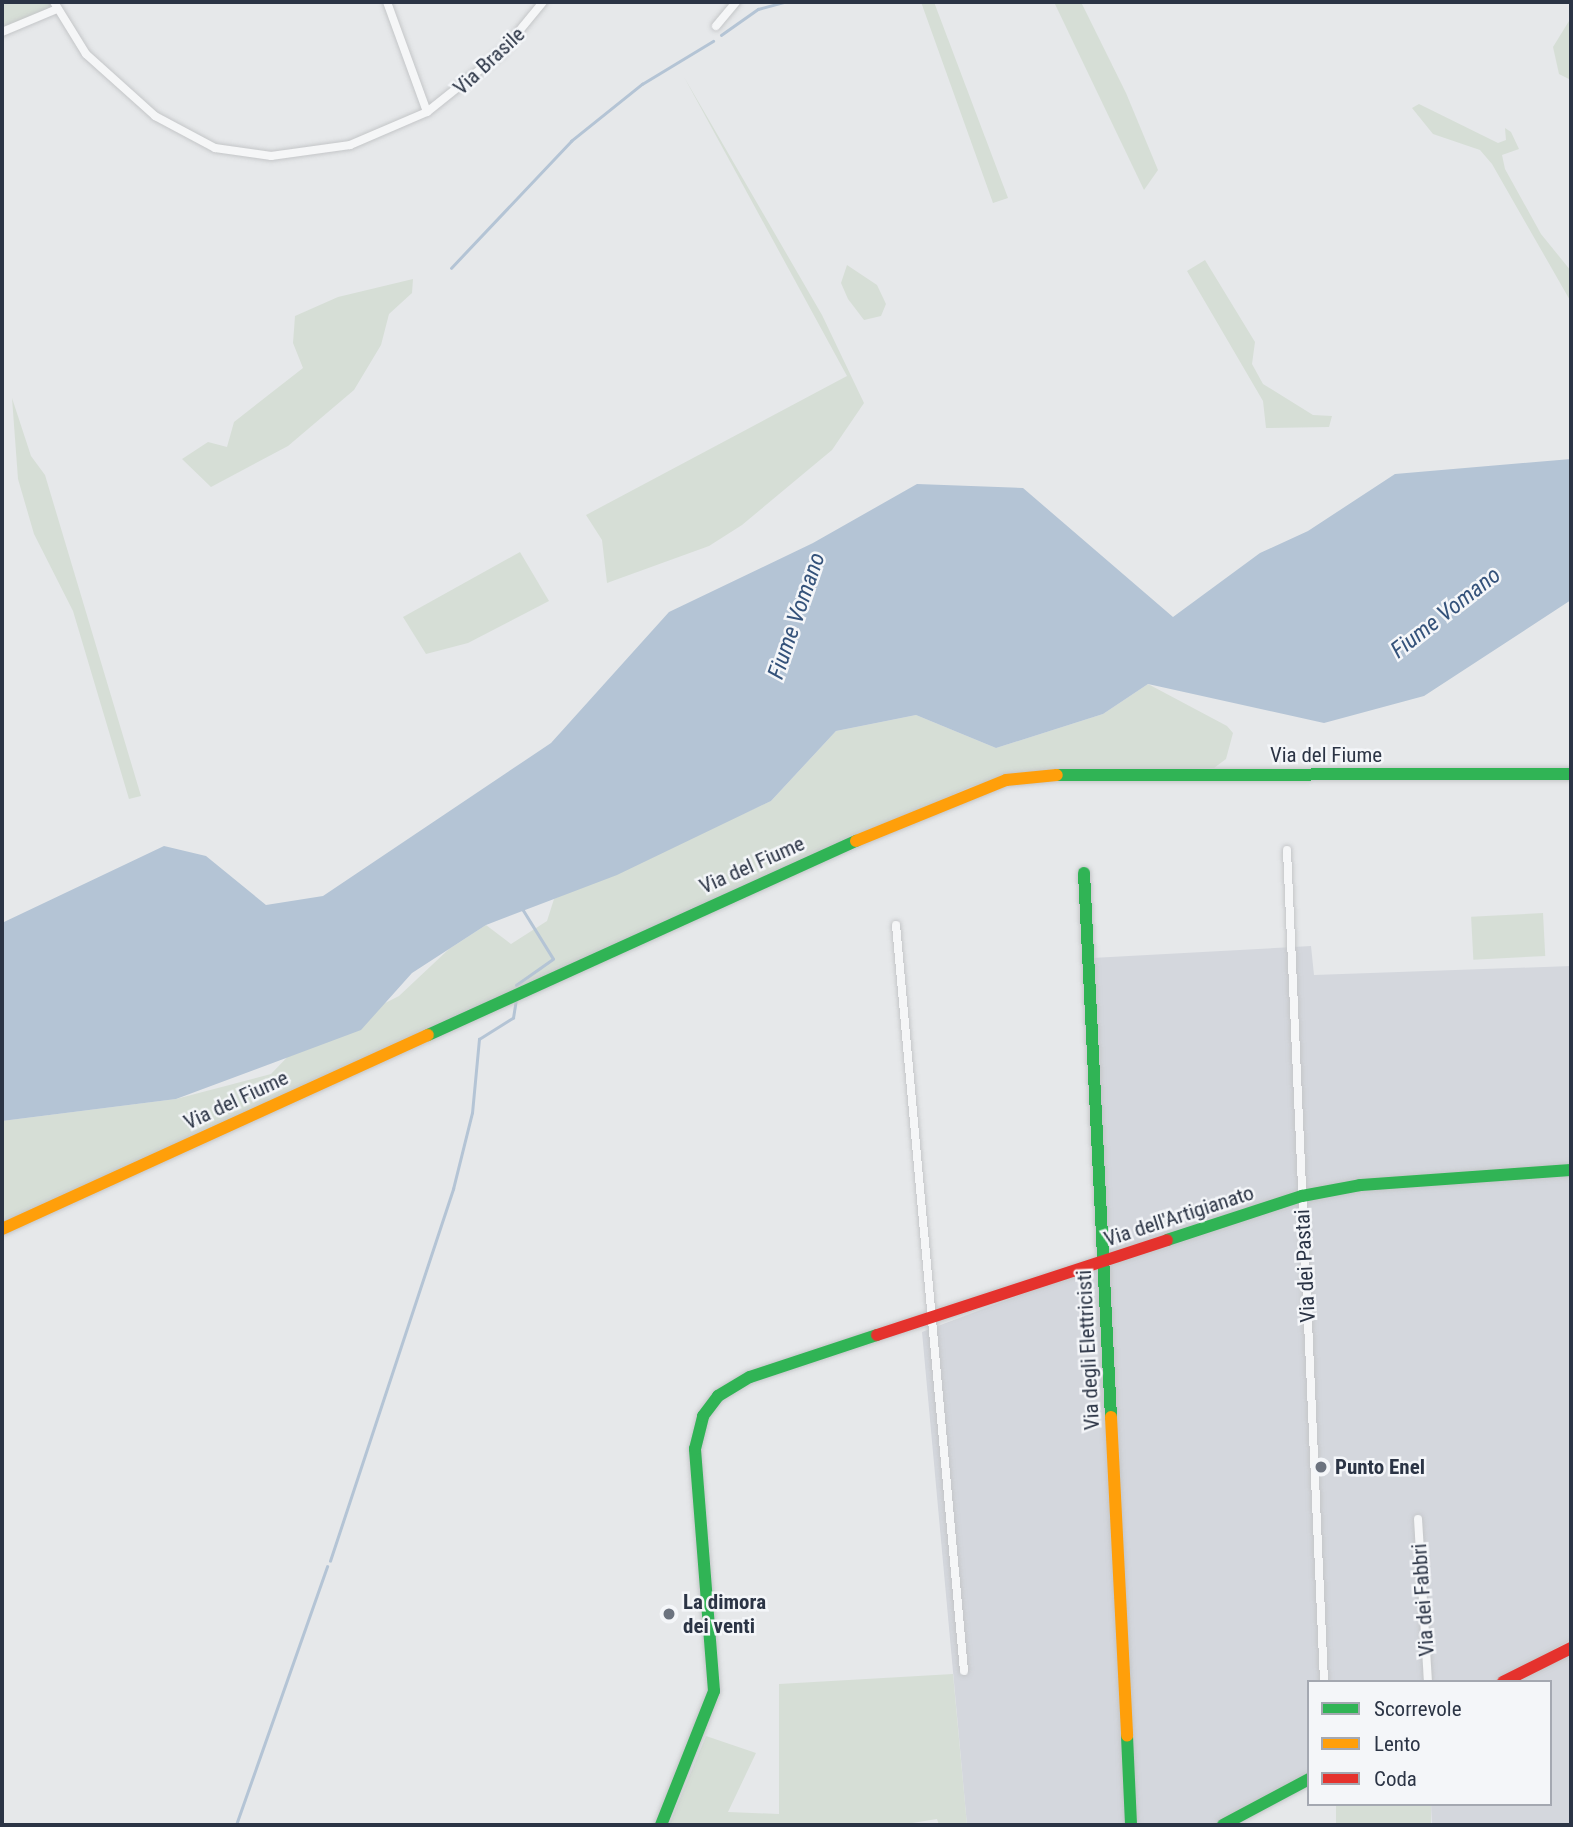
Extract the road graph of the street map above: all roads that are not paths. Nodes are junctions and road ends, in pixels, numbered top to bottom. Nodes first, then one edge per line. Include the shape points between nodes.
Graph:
1 (387, 2) edge
2 (543, 2) edge
3 (736, 2) edge
4 (56, 5) edge
5 (716, 26) dead end
6 (2, 32) edge
7 (427, 112) junction
8 (1571, 774) edge
9 (1287, 850) dead end
10 (1084, 873) dead end
11 (896, 925) dead end
12 (1571, 1170) edge
13 (1302, 1196) junction
14 (2, 1229) edge
15 (1102, 1261) junction
16 (929, 1318) junction
17 (1418, 1519) dead end
18 (1571, 1648) edge
19 (964, 1671) dead end
20 (1324, 1680) edge
21 (1428, 1680) edge
22 (1507, 1680) edge
23 (1307, 1780) edge
24 (661, 1825) edge
25 (1131, 1825) edge
26 (1223, 1825) edge

1 - 7 street
2 - 7 street, Via Brasile via 501,54
3 - 5 street
4 - 6 street
4 - 7 street, Via Brasile via 80,47 132,98 215,148 271,156 327,151
8 - 14 street, Via del Fiume via 1075,773 996,782 597,956
9 - 13 street, Via dei Pastai
10 - 15 street, Via degli Elettricisti
11 - 16 street
12 - 13 street, Via dell'Artigianato via 1360,1185
13 - 15 street, Via dell'Artigianato
13 - 20 street, Via dei Pastai
15 - 16 street, Via dell'Artigianato
15 - 25 street, Via degli Elettricisti
16 - 19 street
16 - 24 street, Via dell'Artigianato via 750,1377 718,1396 703,1416 695,1449 714,1691
17 - 21 street, Via dei Fabbri
18 - 22 street
23 - 26 street

